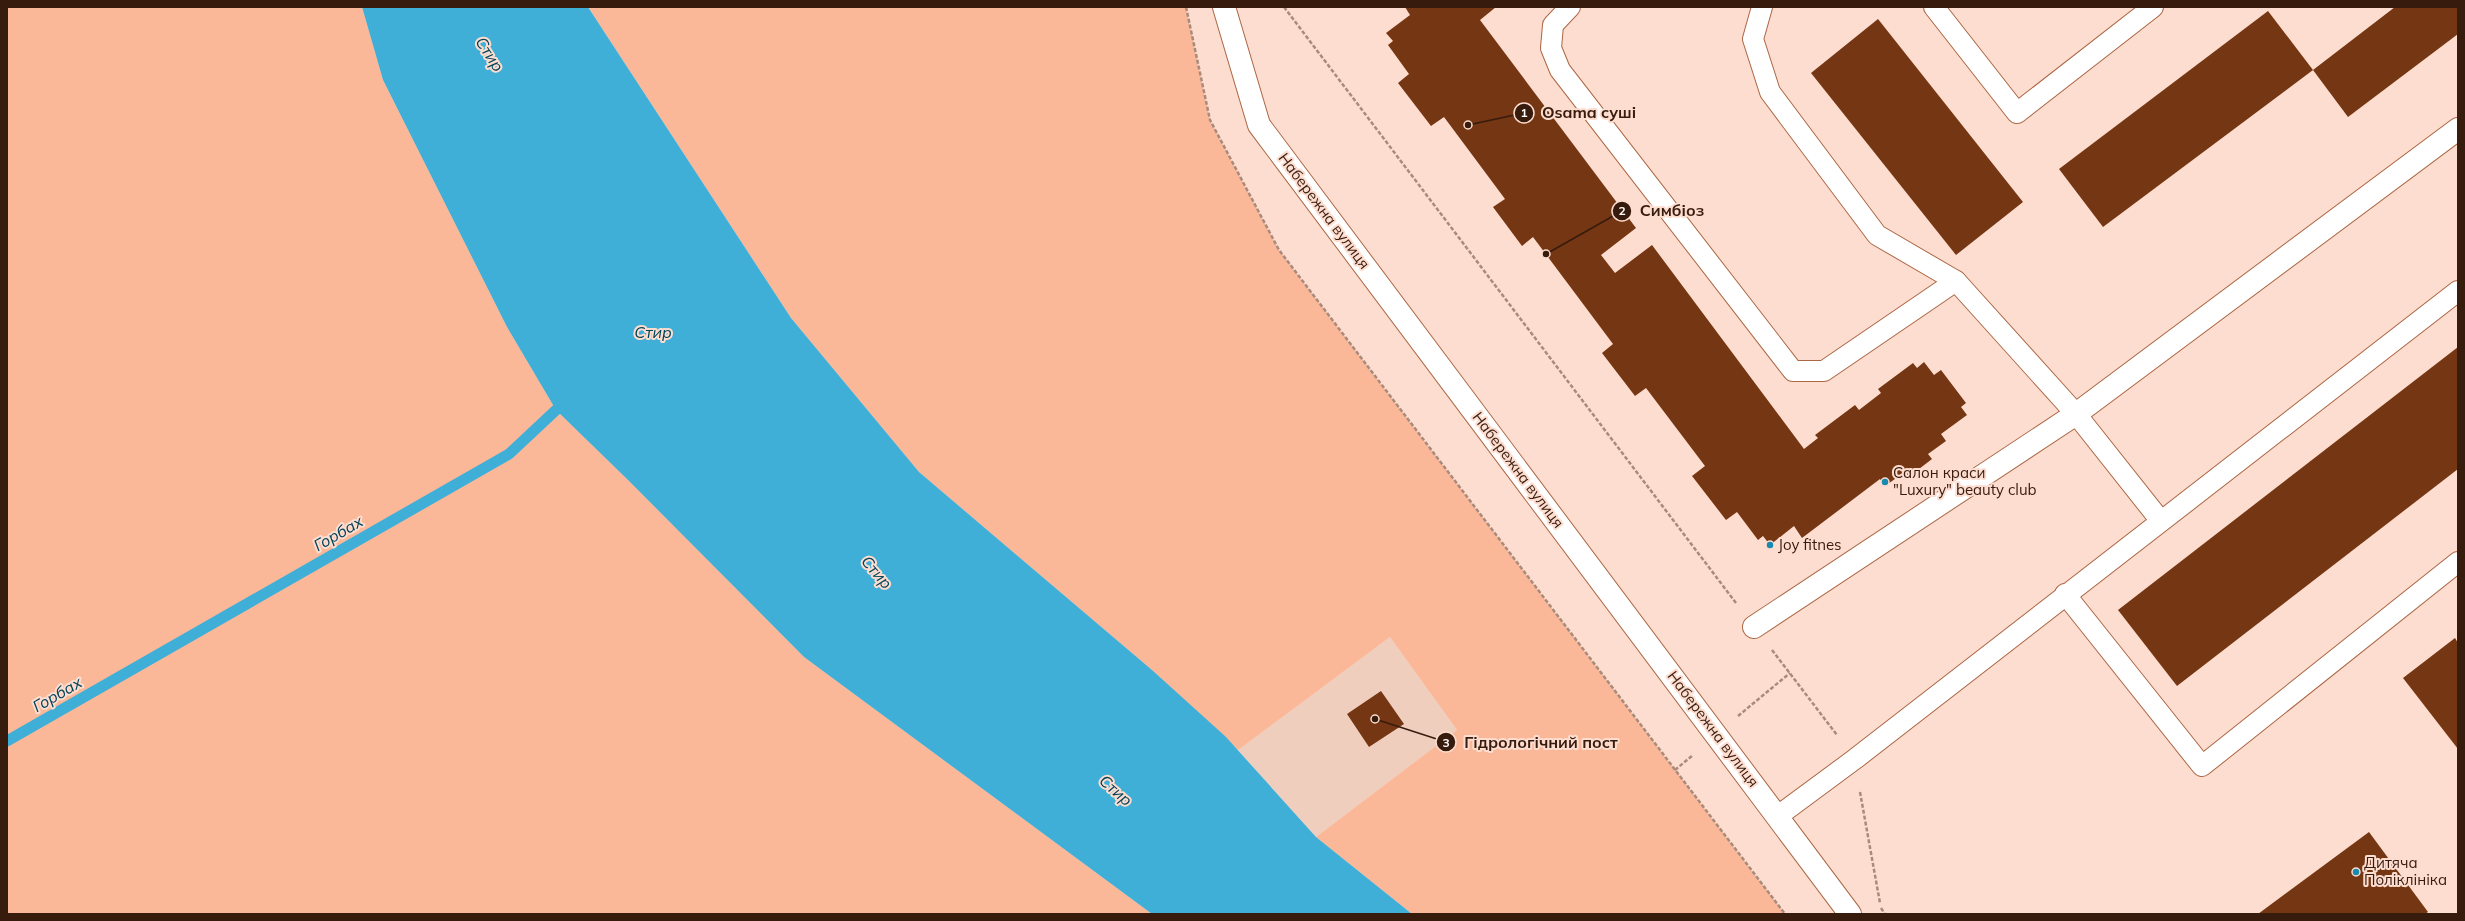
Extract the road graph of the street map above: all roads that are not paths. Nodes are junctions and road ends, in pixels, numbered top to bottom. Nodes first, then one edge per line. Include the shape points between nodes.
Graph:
1 (1224, 7) edge
2 (1570, 7) edge
3 (1762, 7) edge
4 (1934, 7) edge
5 (2153, 7) edge
6 (2458, 129) edge
7 (1956, 281) junction
8 (2458, 290) edge
9 (2076, 414) junction
10 (2160, 520) junction
11 (2456, 566) edge
12 (2065, 594) junction
13 (1754, 627) road end
14 (1778, 816) junction
15 (1850, 914) edge

1 - 14 street, Набережна вулиця via 1259,125
2 - 7 lane via 1553,26 1552,48 1560,70 1792,371 1824,371
3 - 7 lane via 1753,39 1770,92 1877,235
4 - 5 lane via 2017,113
6 - 9 street
7 - 9 lane
8 - 10 lane
9 - 10 lane
9 - 13 street
10 - 12 lane
11 - 12 lane via 2202,766
12 - 14 lane via 1855,759
14 - 15 street, Набережна вулиця

